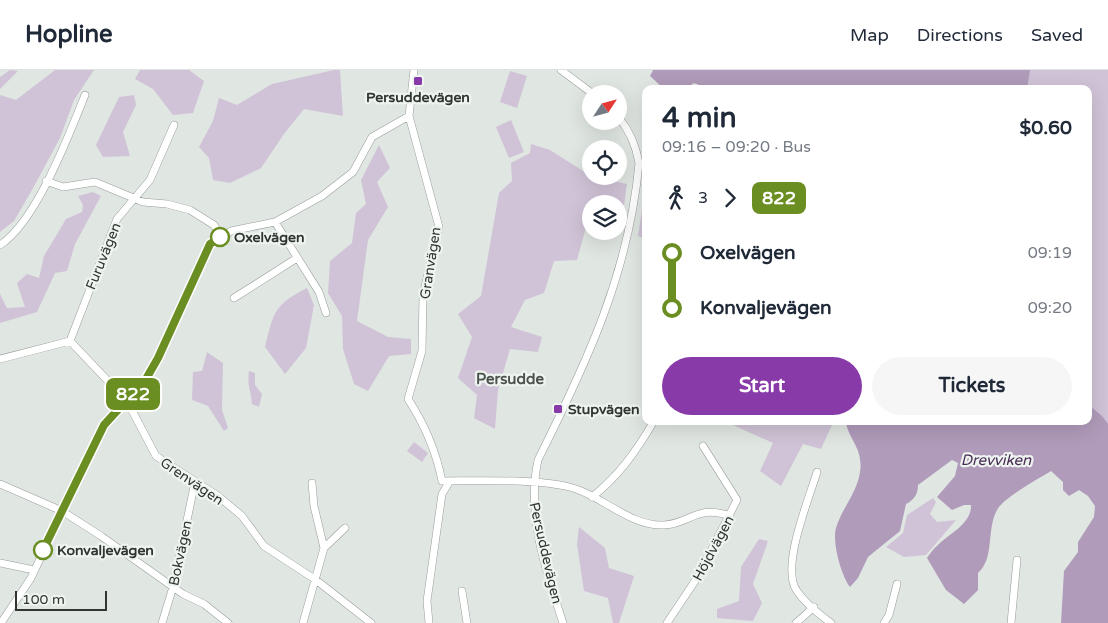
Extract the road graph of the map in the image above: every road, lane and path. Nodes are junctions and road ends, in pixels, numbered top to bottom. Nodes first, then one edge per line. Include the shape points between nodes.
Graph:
1 (414, 70) edge
2 (561, 70) edge
3 (582, 86) edge
4 (85, 95) dead end
5 (409, 116) junction
6 (174, 125) dead end
7 (628, 129) edge
8 (46, 181) junction
9 (136, 199) junction
10 (275, 222) junction
11 (220, 237) junction
12 (0, 244) edge
13 (297, 258) junction
14 (234, 298) dead end
15 (326, 313) dead end
16 (70, 341) junction
17 (0, 359) edge
18 (127, 401) junction
19 (652, 425) edge
20 (703, 446) dead end
21 (817, 472) dead end
22 (446, 481) junction
23 (195, 482) junction
24 (312, 483) dead end
25 (533, 483) junction
26 (0, 484) edge
27 (592, 497) junction
28 (62, 511) junction
29 (730, 516) junction
30 (345, 528) dead end
31 (324, 548) junction
32 (1017, 560) dead end
33 (0, 563) edge
34 (34, 570) junction
35 (316, 580) junction
36 (897, 584) dead end
37 (173, 587) junction
38 (462, 590) dead end
39 (814, 607) junction
40 (1, 623) edge
41 (162, 623) edge
42 (228, 623) edge
43 (303, 623) edge
44 (371, 623) edge
45 (429, 623) edge
46 (467, 623) edge
47 (563, 623) edge
48 (667, 623) edge
49 (796, 623) edge
50 (831, 623) edge
51 (884, 623) edge
52 (1011, 623) edge

1 - 5 street, Granvägen
2 - 3 street
4 - 8 street
5 - 10 street via 372,137 353,172 322,196
5 - 22 street, Granvägen via 439,227 423,294 422,350 408,399 425,427
6 - 9 street, Furuvägen via 150,180
7 - 25 street, Persuddevägen via 639,163 626,248 600,330 538,460
8 - 9 street via 64,187 95,182
8 - 12 street via 27,217 12,237
9 - 11 street via 190,210 214,225
9 - 16 street, Furuvägen via 117,219
10 - 11 street via 230,231
10 - 13 street
11 - 18 street via 210,244 158,358 146,379
13 - 14 street
13 - 15 street via 319,292
16 - 17 street
16 - 18 street, Grenvägen
18 - 23 street, Grenvägen via 156,456
18 - 28 street via 104,425
19 - 27 street via 634,454
20 - 29 street, Höjdvägen via 737,500
21 - 39 street via 791,571 796,591
22 - 25 street
22 - 45 street via 427,601
23 - 35 street, Grenvägen via 242,516 264,546
23 - 37 street, Bokvägen
24 - 31 street
25 - 27 street via 576,489
25 - 47 street, Persuddevägen via 533,511
26 - 28 street
27 - 29 street via 642,522 664,525 700,513 718,512
28 - 34 street
28 - 37 street
29 - 48 street, Höjdvägen via 697,578
30 - 31 street
31 - 35 street
32 - 52 street
33 - 34 street
34 - 40 street
35 - 43 street
35 - 44 street, Grenvägen
36 - 51 street
37 - 41 street, Bokvägen
37 - 42 street via 204,604
38 - 46 street
39 - 49 street
39 - 50 street

